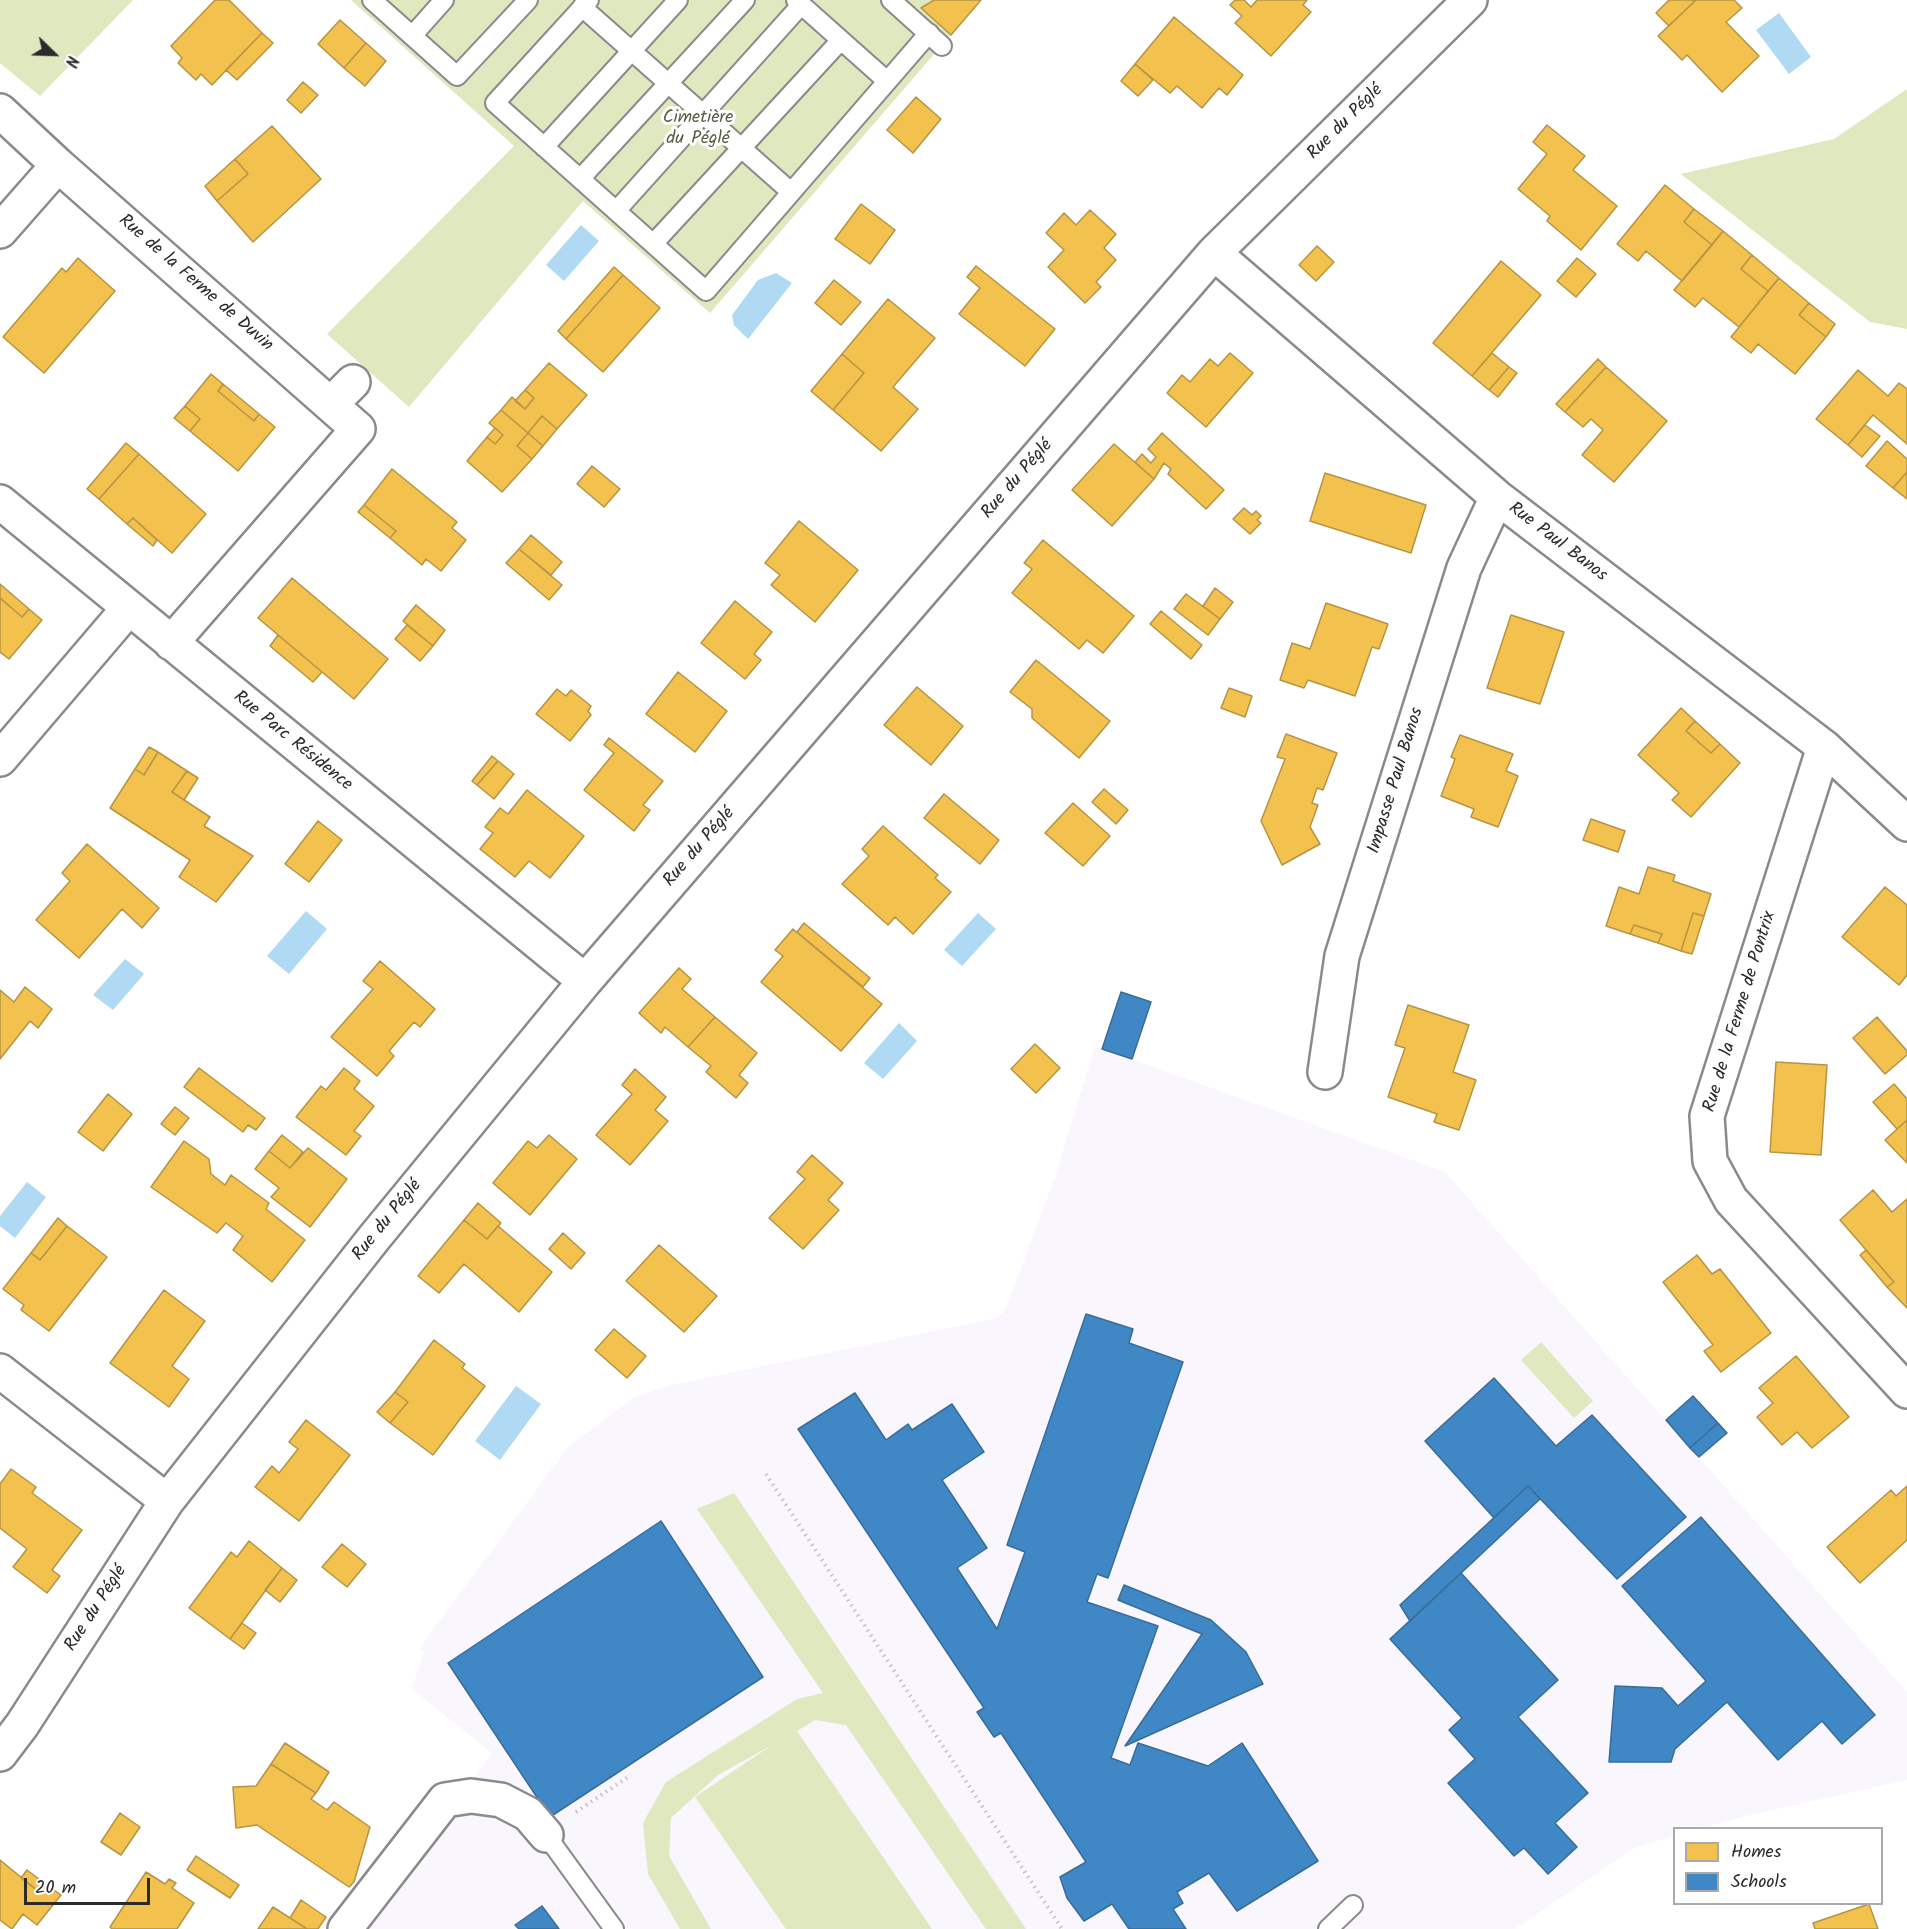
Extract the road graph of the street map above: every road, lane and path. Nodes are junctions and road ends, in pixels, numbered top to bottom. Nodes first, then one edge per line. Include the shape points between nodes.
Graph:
1 (444, 0) edge
2 (528, 0) edge
3 (678, 0) edge
4 (745, 0) edge
5 (1470, 0) edge
6 (893, 1) edge
7 (377, 2) edge
8 (798, 2) edge
9 (586, 4) edge
10 (928, 33) junction
11 (412, 36) junction
12 (841, 40) junction
13 (942, 46) dead end
14 (632, 51) junction
15 (887, 81) junction
16 (668, 83) junction
17 (0, 111) edge
18 (703, 114) junction
19 (544, 147) junction
20 (742, 148) junction
21 (58, 165) junction
22 (580, 179) junction
23 (791, 192) junction
24 (616, 212) junction
25 (0, 231) edge
26 (653, 244) junction
27 (1215, 253) junction
28 (1497, 497) junction
29 (0, 502) edge
30 (128, 609) junction
31 (171, 643) junction
32 (1824, 747) junction
33 (0, 759) edge
34 (1907, 825) edge
35 (585, 981) junction
36 (1325, 1072) dead end
37 (0, 1371) edge
38 (1907, 1391) edge
39 (766, 1474) dead end
40 (167, 1502) junction
41 (0, 1754) edge
42 (631, 1775) dead end
43 (543, 1832) junction
44 (1353, 1905) dead end
45 (345, 1929) edge
46 (614, 1929) edge
47 (1062, 1929) edge
48 (1328, 1929) edge

1 - 11 lane
2 - 11 lane via 457,76
3 - 14 lane
4 - 16 lane
5 - 27 street, Rue du Péglé
6 - 10 lane
7 - 11 lane
8 - 12 lane
8 - 18 lane
9 - 14 lane
9 - 19 lane via 495,103
10 - 13 lane
10 - 15 lane
12 - 15 lane
12 - 20 lane
14 - 16 lane
14 - 19 lane
15 - 23 lane
16 - 18 lane
16 - 22 lane
17 - 21 street, Rue de la Ferme de Duvin
18 - 20 lane
18 - 24 lane
19 - 22 lane
20 - 23 lane
20 - 26 lane
21 - 25 street
21 - 31 street, Rue de la Ferme de Duvin via 342,393 358,429
22 - 24 lane
23 - 26 lane via 706,291
24 - 26 lane
27 - 28 street, Rue Paul Banos
27 - 35 street, Rue du Péglé
28 - 32 street, Rue Paul Banos
28 - 36 street, Impasse Paul Banos via 1464,568 1342,956
29 - 30 street, Rue Parc Résidence
30 - 31 street, Rue Parc Résidence
30 - 33 street
31 - 35 street, Rue Parc Résidence
32 - 34 street, Rue Paul Banos
32 - 38 street, Rue de la Ferme de Pontrix via 1707,1116 1710,1161 1731,1200
35 - 40 street, Rue du Péglé via 374,1238
37 - 40 street
39 - 47 path
40 - 41 street, Rue du Péglé
42 - 43 path
43 - 45 street via 528,1814 501,1800 471,1796 445,1800
43 - 46 lane
44 - 48 lane

